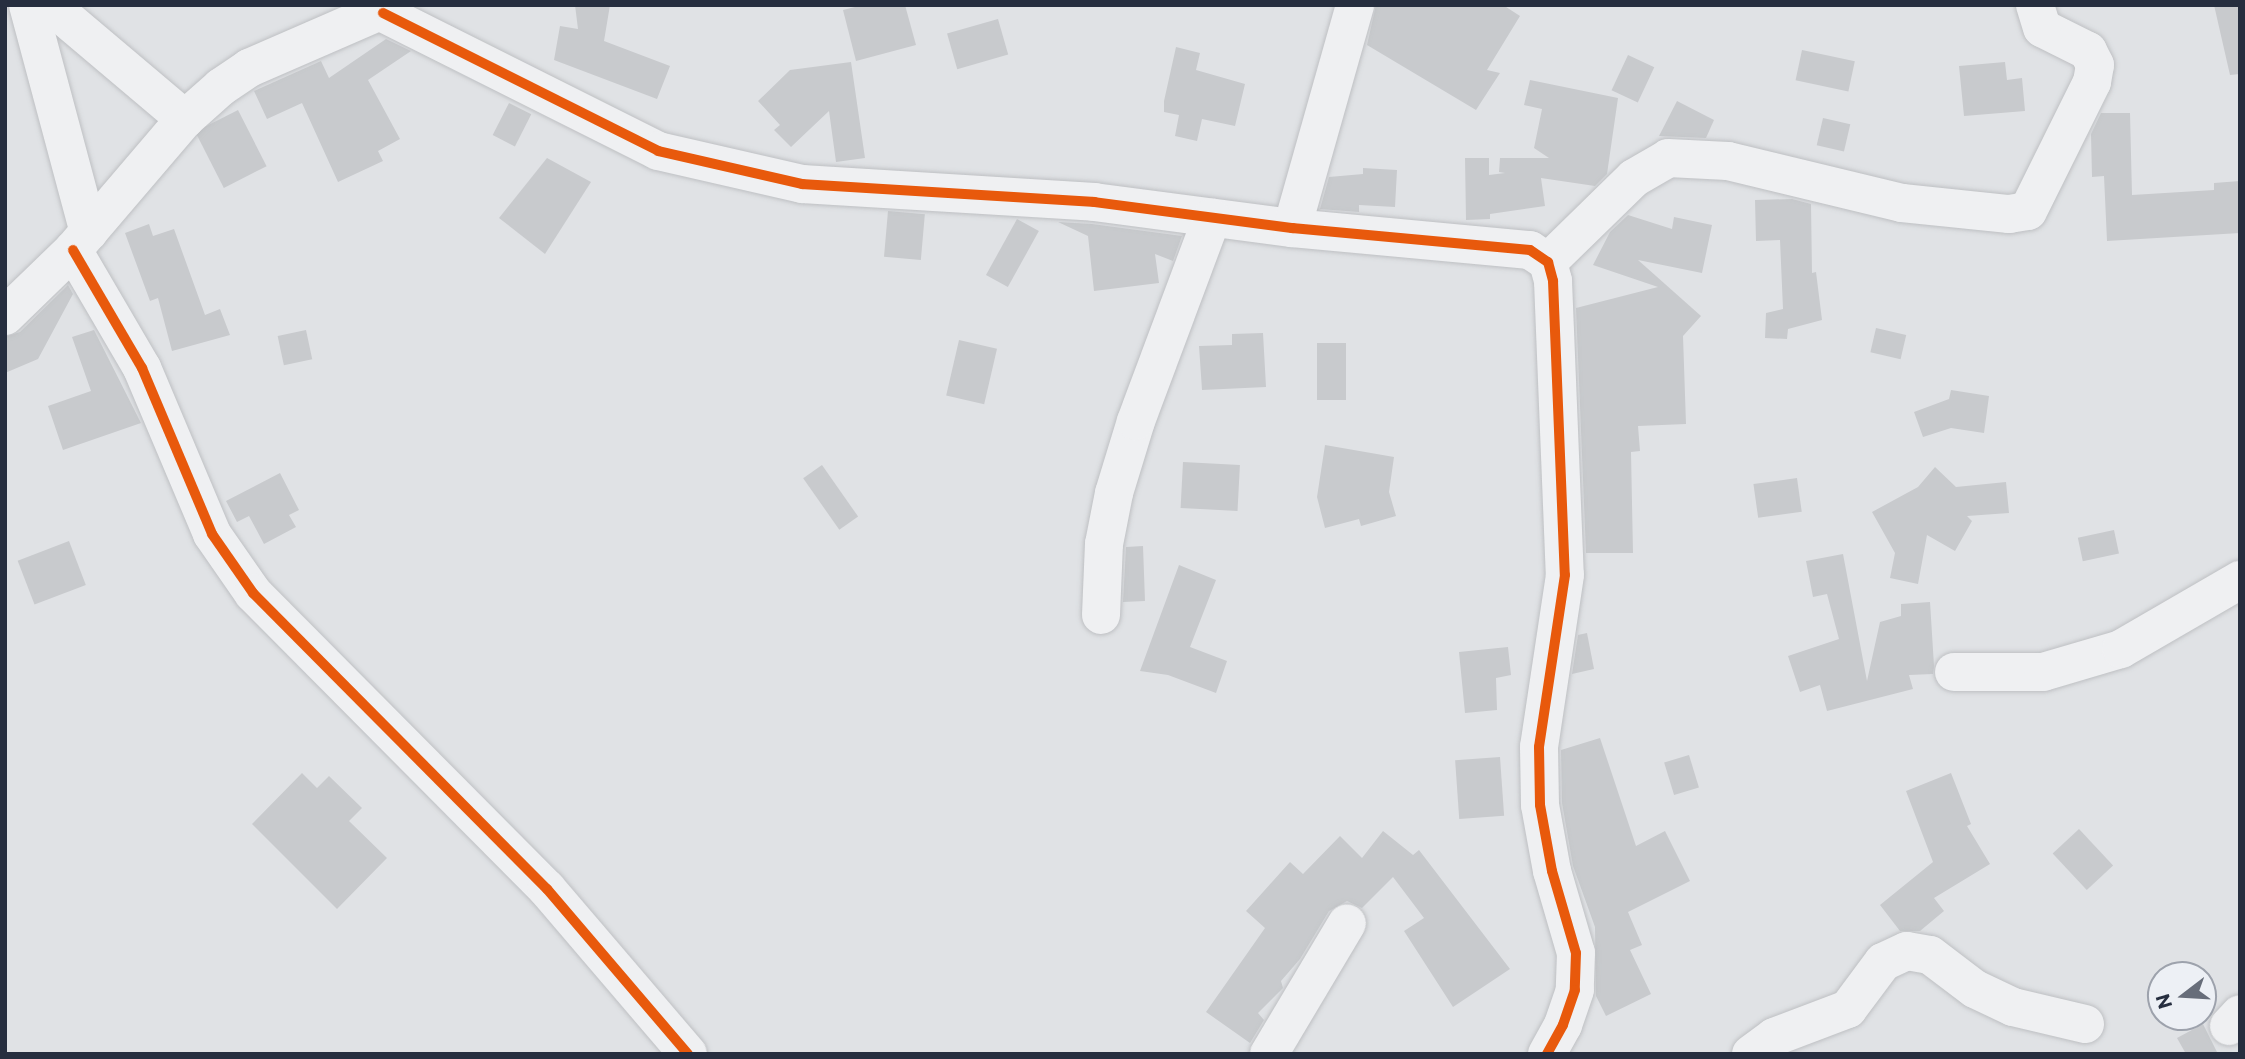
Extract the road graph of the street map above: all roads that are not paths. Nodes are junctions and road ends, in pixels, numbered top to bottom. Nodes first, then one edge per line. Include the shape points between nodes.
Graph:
1 (28, 5) edge
2 (50, 5) edge
3 (1355, 5) edge
4 (2035, 5) edge
5 (388, 9) edge
6 (185, 119) junction
7 (1212, 218) junction
8 (1292, 228) junction
9 (81, 241) junction
10 (1548, 262) junction
11 (5, 316) edge
12 (2240, 580) edge
13 (1101, 615) dead end
14 (1954, 672) dead end
15 (1347, 923) dead end
16 (2085, 1024) dead end
17 (688, 1054) edge
18 (1269, 1054) edge
19 (1547, 1054) edge
20 (1751, 1054) edge

1 - 9 street
2 - 6 street
3 - 8 street
4 - 10 street via 2042,28 2088,51 2095,65 2086,94 2028,211 2009,214 1902,203 1728,161 1668,158 1634,178
5 - 6 street via 249,68
5 - 7 street via 659,151 803,184 1094,202
6 - 9 street
7 - 8 street
7 - 13 street via 1114,493 1104,544
8 - 10 street via 1530,250
9 - 11 street
9 - 17 street via 142,368 212,534 253,593 547,889
10 - 19 street via 1553,281 1565,575 1539,747 1540,805 1552,871 1576,953 1575,990
12 - 14 street via 2121,649 2043,672
15 - 18 street
16 - 20 street via 2012,1007 1975,989 1930,955 1907,951 1883,962 1848,1009 1774,1037

